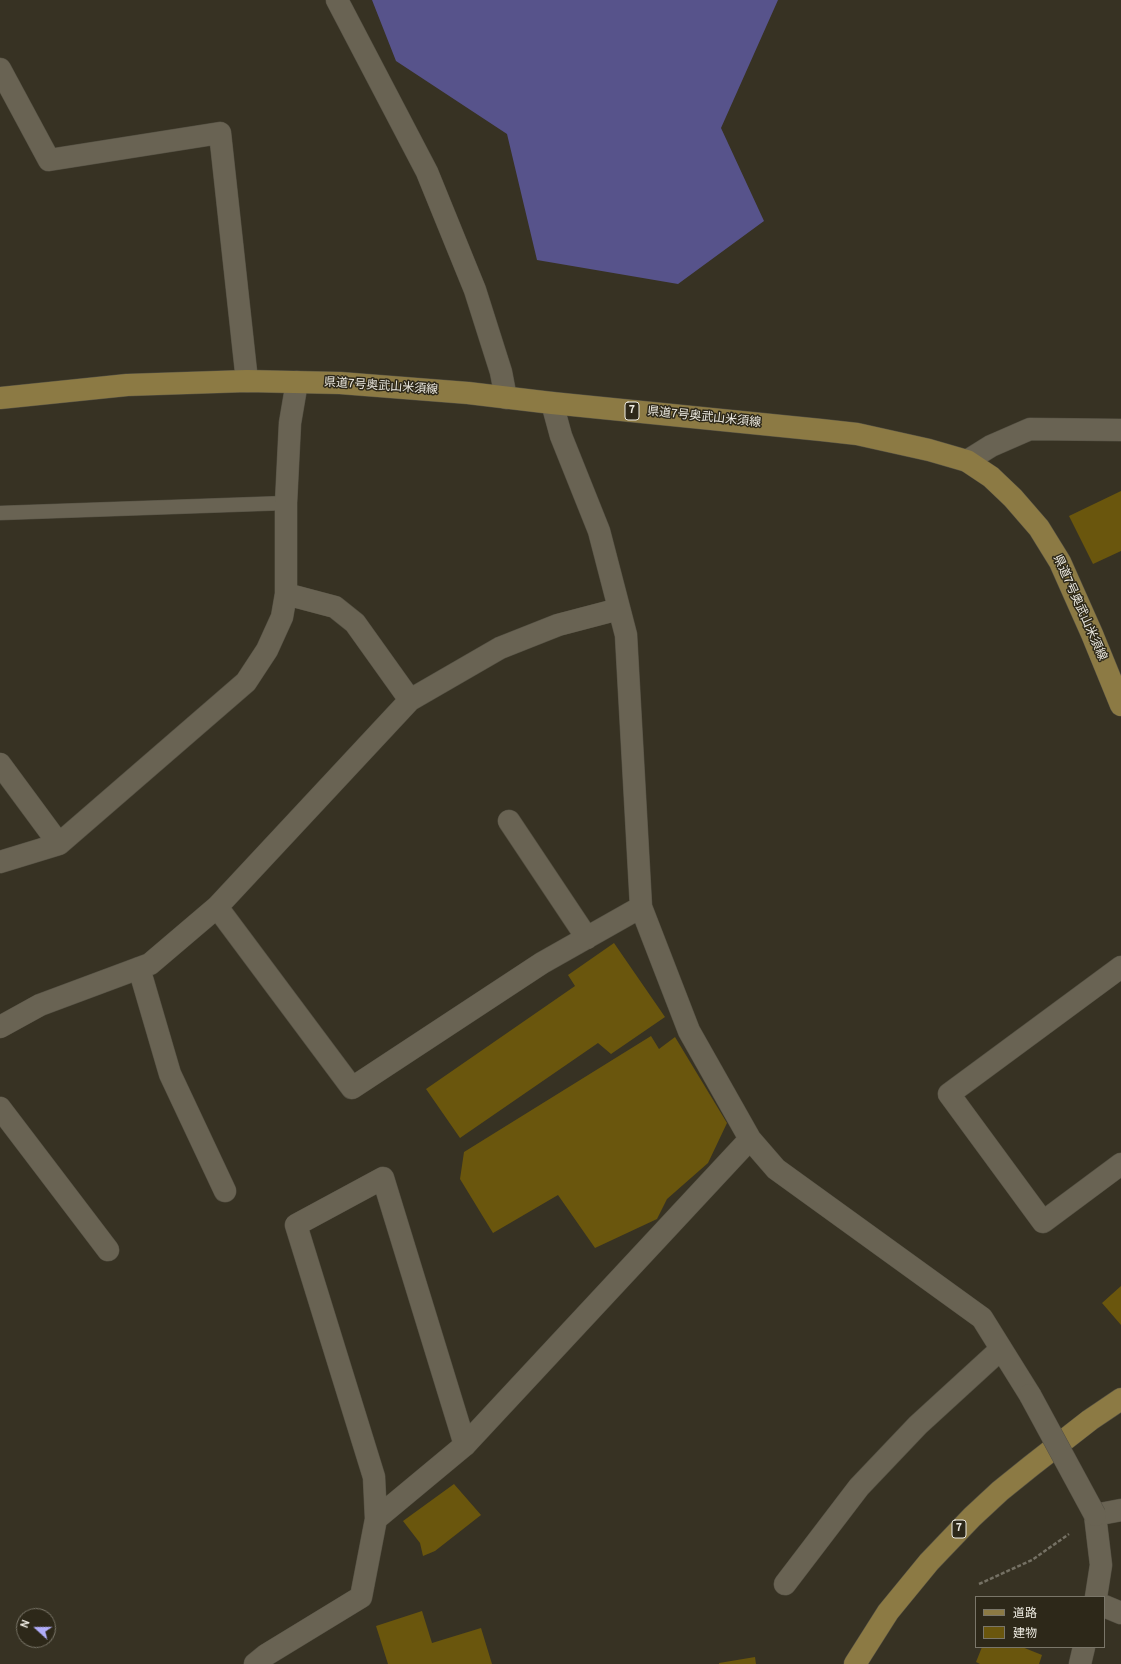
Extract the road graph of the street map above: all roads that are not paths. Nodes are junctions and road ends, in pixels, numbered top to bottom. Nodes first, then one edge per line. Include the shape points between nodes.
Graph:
1 (337, 0) edge
2 (0, 69) edge
3 (247, 381) junction
4 (297, 382) junction
5 (0, 398) edge
6 (506, 398) junction
7 (552, 403) junction
8 (1121, 430) edge
9 (967, 461) junction
10 (286, 503) junction
11 (0, 513) edge
12 (286, 594) junction
13 (619, 609) junction
14 (410, 700) junction
15 (1121, 705) edge
16 (0, 764) edge
17 (509, 821) dead end
18 (59, 844) junction
19 (0, 862) edge
20 (217, 907) junction
21 (641, 907) junction
22 (587, 938) junction
23 (1121, 966) edge
24 (139, 968) junction
25 (0, 1026) edge
26 (0, 1108) edge
27 (750, 1139) junction
28 (1121, 1164) edge
29 (226, 1191) dead end
30 (108, 1250) dead end
31 (1002, 1349) junction
32 (1121, 1399) edge
33 (465, 1445) junction
34 (1121, 1510) edge
35 (1095, 1515) junction
36 (376, 1519) junction
37 (785, 1584) dead end
38 (1096, 1596) edge
39 (1105, 1606) edge
40 (1121, 1613) edge
41 (1084, 1648) edge
42 (255, 1664) edge
43 (855, 1664) edge
44 (1080, 1664) edge

1 - 6 street via 427,172 475,290 501,372
2 - 3 street via 49,160 220,133
3 - 4 main road, 県道7号奥武山米須線 / 7
3 - 5 main road, 県道7号奥武山米須線 / 7 via 127,386
4 - 6 main road, 県道7号奥武山米須線 / 7 via 376,385
4 - 10 street via 290,423
6 - 7 main road, 県道7号奥武山米須線 / 7
7 - 9 main road, 県道7号奥武山米須線 / 7 via 857,434
7 - 13 street via 599,531
8 - 9 street via 1030,429 991,446
9 - 15 main road, 県道7号奥武山米須線 / 7 via 991,477 1038,528 1063,569
10 - 11 lane
10 - 12 street
12 - 14 street via 336,608 355,623
12 - 18 street via 282,617 267,650 246,682
13 - 14 street via 558,625 500,648
13 - 21 street via 626,636
14 - 20 street
16 - 18 street
17 - 22 street
18 - 19 street
20 - 22 street via 352,1088 542,963
20 - 24 street via 150,964
21 - 22 street
21 - 27 street via 689,1031
23 - 28 street via 949,1094 1043,1222
24 - 25 street via 40,1005
24 - 29 street via 170,1074
26 - 30 street
27 - 31 street via 776,1169 982,1318
27 - 33 street
31 - 35 street, bridge
31 - 37 street via 918,1425 859,1488
32 - 43 main road, 7 via 1036,1461 972,1517 929,1562 888,1612
33 - 36 street
33 - 36 street via 383,1178 296,1225 374,1477
34 - 35 street
35 - 38 street via 1101,1565
36 - 42 street via 361,1597
39 - 40 street
41 - 44 street

